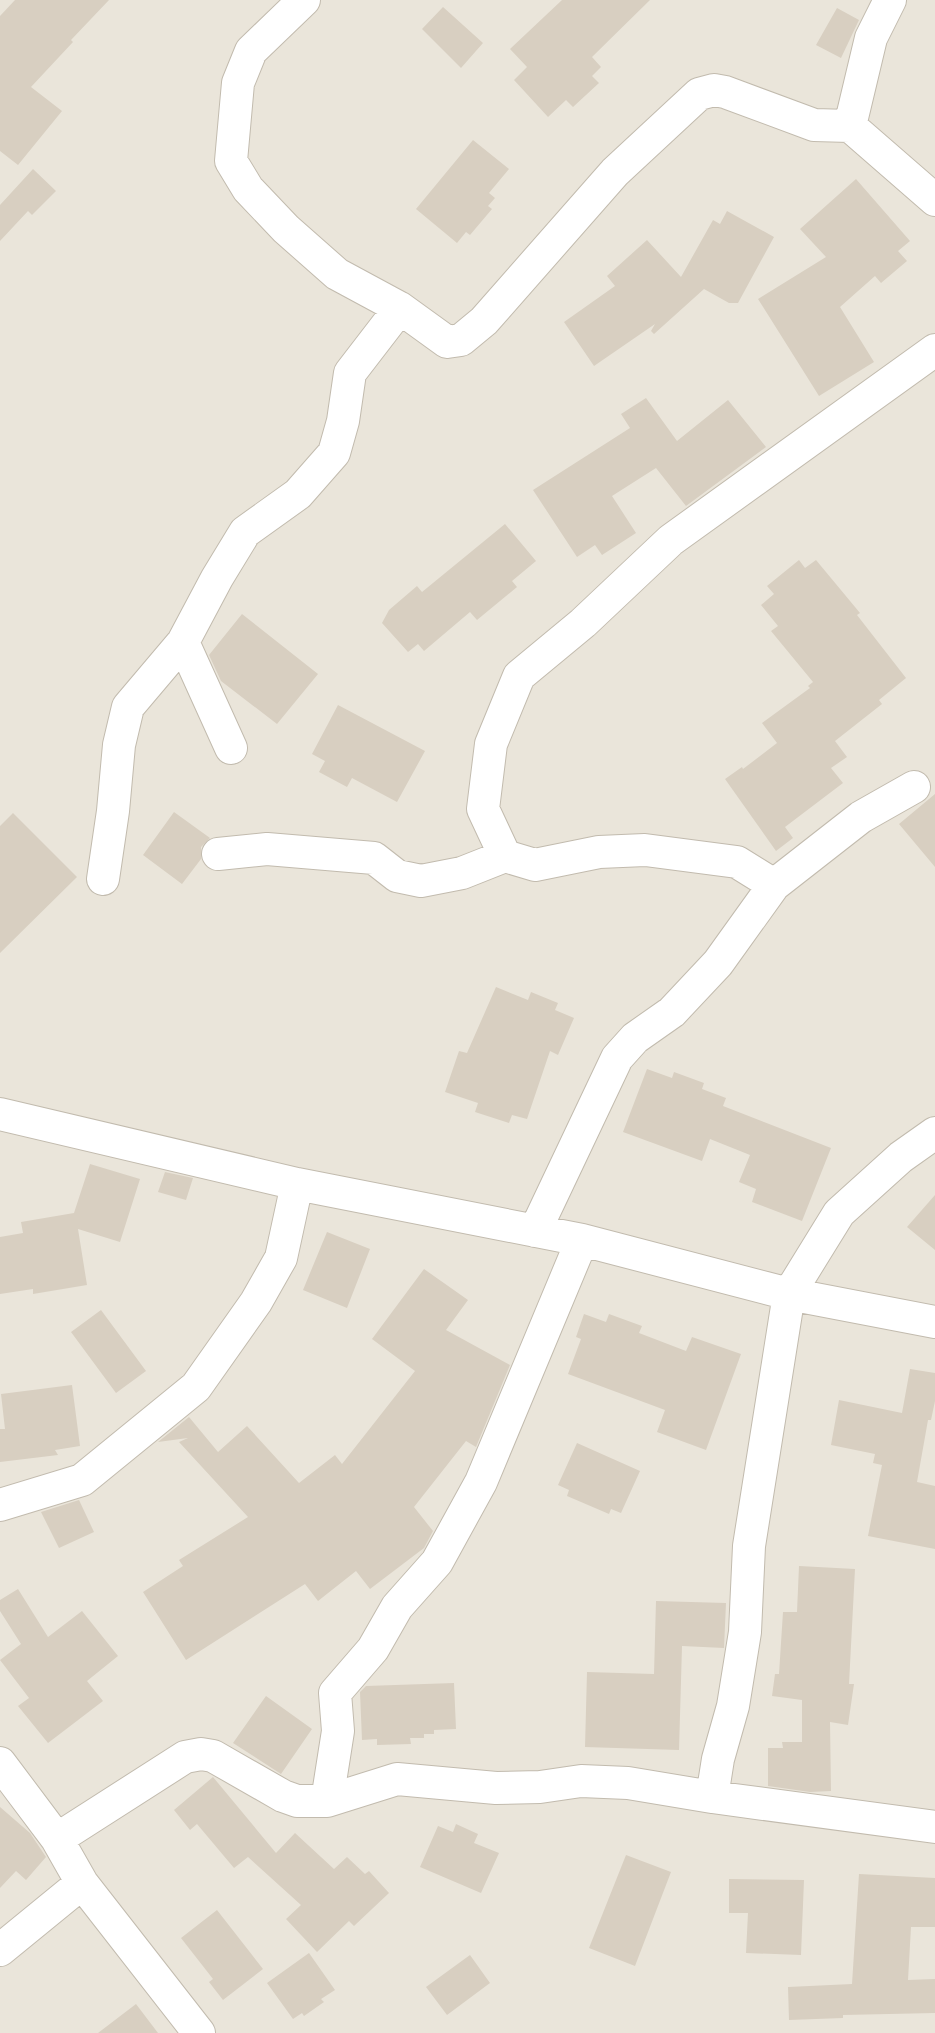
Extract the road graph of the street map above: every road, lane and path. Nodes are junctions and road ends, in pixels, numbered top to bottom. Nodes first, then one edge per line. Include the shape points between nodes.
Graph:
1 (304, 0) edge
2 (890, 0) edge
3 (850, 126) junction
4 (935, 200) edge
5 (400, 308) junction
6 (935, 350) edge
7 (183, 642) junction
8 (231, 748) dead end
9 (914, 787) dead end
10 (218, 854) dead end
11 (505, 856) junction
12 (103, 879) dead end
13 (774, 885) junction
14 (0, 1114) edge
15 (935, 1133) edge
16 (297, 1184) junction
17 (535, 1231) junction
18 (582, 1240) junction
19 (789, 1294) junction
20 (935, 1322) edge
21 (0, 1504) edge
22 (0, 1763) edge
23 (712, 1797) junction
24 (327, 1801) junction
25 (935, 1827) edge
26 (57, 1839) junction
27 (82, 1883) junction
28 (0, 1950) edge
29 (199, 2033) edge

1 - 5 street via 251,51 238,83 231,162 248,190 337,274
2 - 3 street via 871,38
3 - 4 street
3 - 5 street via 814,125 725,92 699,94 615,172 484,321 461,340 447,342
5 - 7 street via 351,373 334,453 298,494 245,532
6 - 11 street via 671,540 519,676 491,744 483,808
7 - 8 street
7 - 12 street via 128,707 118,745
9 - 13 street via 861,817
10 - 11 street via 267,849 374,858 397,876 421,881 462,873
11 - 13 street via 535,865 599,852 645,850 737,862
13 - 17 street via 718,963 672,1012 635,1038 617,1058
14 - 16 street
15 - 19 street via 839,1213
16 - 17 street
16 - 21 street via 281,1258 197,1387 82,1480
17 - 18 street
18 - 19 street
18 - 24 street via 481,1482 437,1562 397,1607 373,1649 335,1693 338,1731
19 - 20 street
19 - 23 street via 749,1546 745,1632
22 - 26 street
23 - 24 street via 581,1780 496,1788 397,1779
23 - 25 street
24 - 26 street via 283,1796 213,1756 201,1754 185,1757
26 - 27 street
27 - 28 street
27 - 29 street

